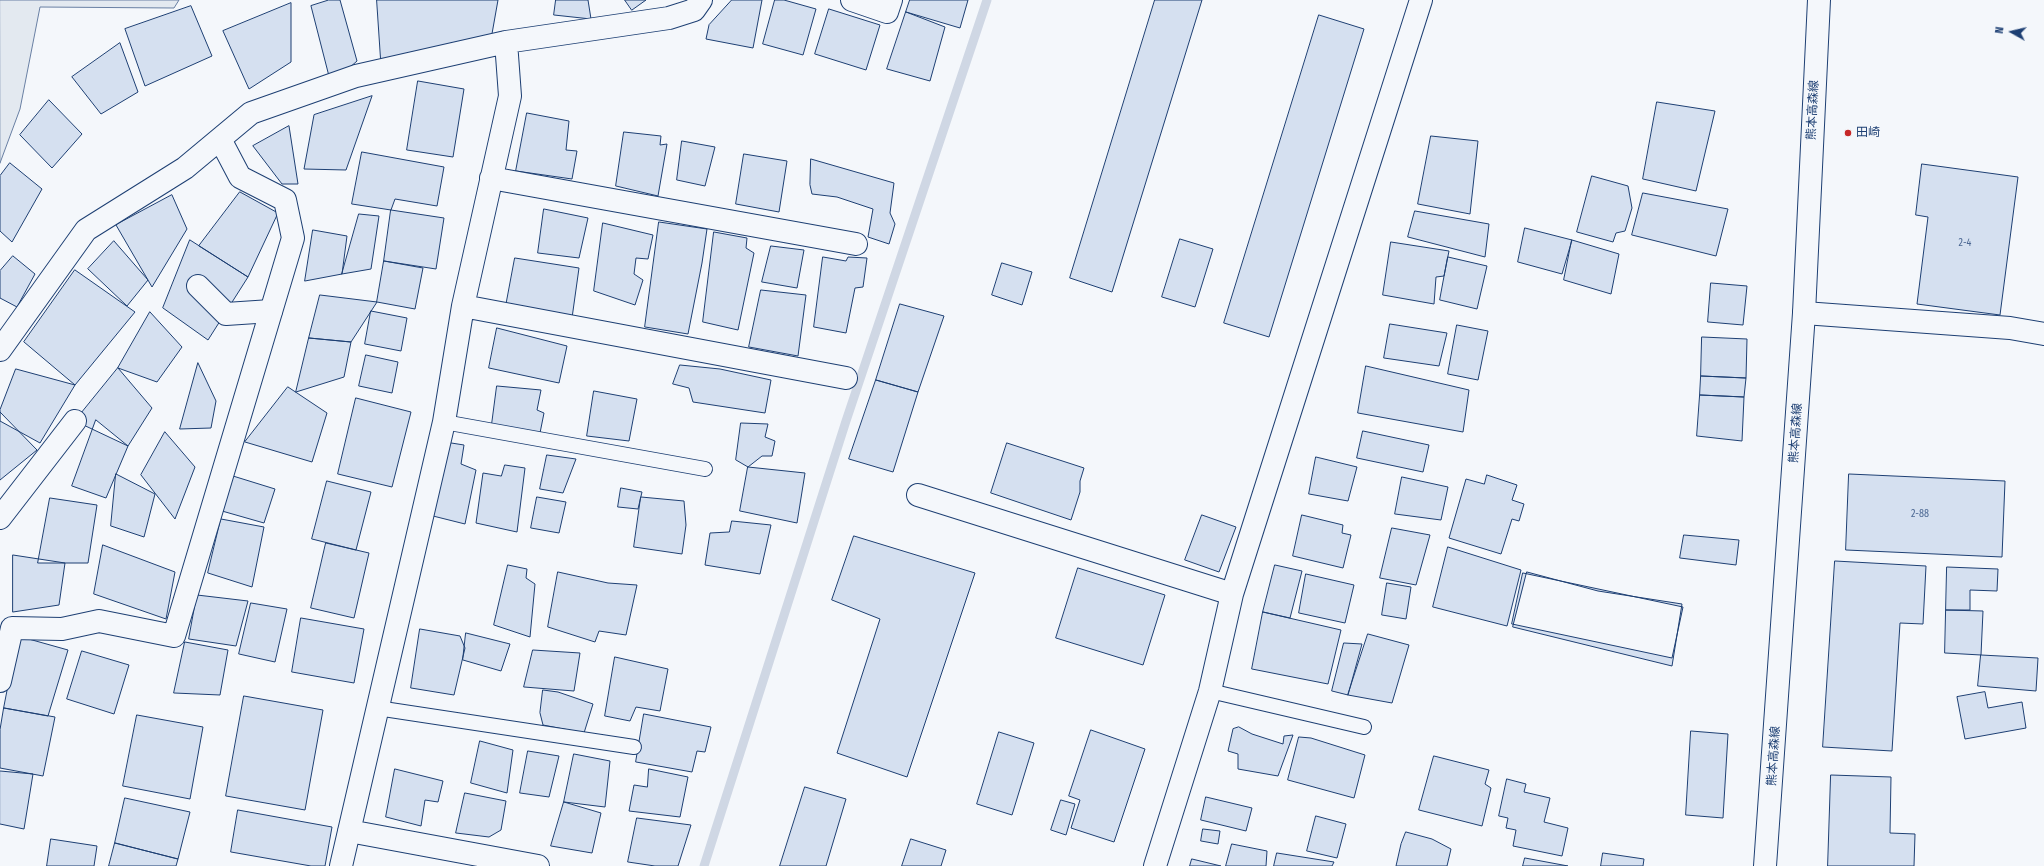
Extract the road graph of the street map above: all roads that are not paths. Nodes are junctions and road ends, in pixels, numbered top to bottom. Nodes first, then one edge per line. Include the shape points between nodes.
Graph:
1 (701, 0) edge
2 (852, 0) edge
3 (891, 0) edge
4 (1421, 0) edge
5 (1819, 0) edge
6 (506, 42) junction
7 (220, 139) junction
8 (491, 178) junction
9 (856, 244) dead end
10 (198, 286) dead end
11 (463, 306) junction
12 (270, 311) junction
13 (1804, 313) junction
14 (2044, 334) edge
15 (0, 350) edge
16 (846, 378) dead end
17 (75, 421) dead end
18 (444, 422) junction
19 (705, 469) dead end
20 (918, 495) dead end
21 (0, 518) edge
22 (1232, 594) junction
23 (0, 681) edge
24 (1210, 691) junction
25 (377, 708) junction
26 (1364, 727) dead end
27 (634, 747) dead end
28 (349, 831) junction
29 (341, 866) edge
30 (538, 866) edge
31 (1155, 866) edge
32 (1765, 866) edge

1 - 6 street via 694,10 669,18
2 - 3 street via 887,12
4 - 22 street
5 - 13 street, 熊本高森線
6 - 7 street via 356,76 251,113
6 - 8 street via 510,96
7 - 12 street via 240,177 285,200 293,238
7 - 15 street via 185,168 86,230
8 - 9 street
8 - 11 street
10 - 12 street via 226,314
11 - 16 street
11 - 18 street
12 - 23 street via 174,636 99,621 62,629 12,628
13 - 14 street via 2010,328
13 - 32 street, 熊本高森線
17 - 21 street
18 - 19 lane
18 - 25 street
20 - 22 street
22 - 24 street
24 - 26 lane
24 - 31 street
25 - 27 lane
25 - 28 street
28 - 29 street
28 - 30 street

